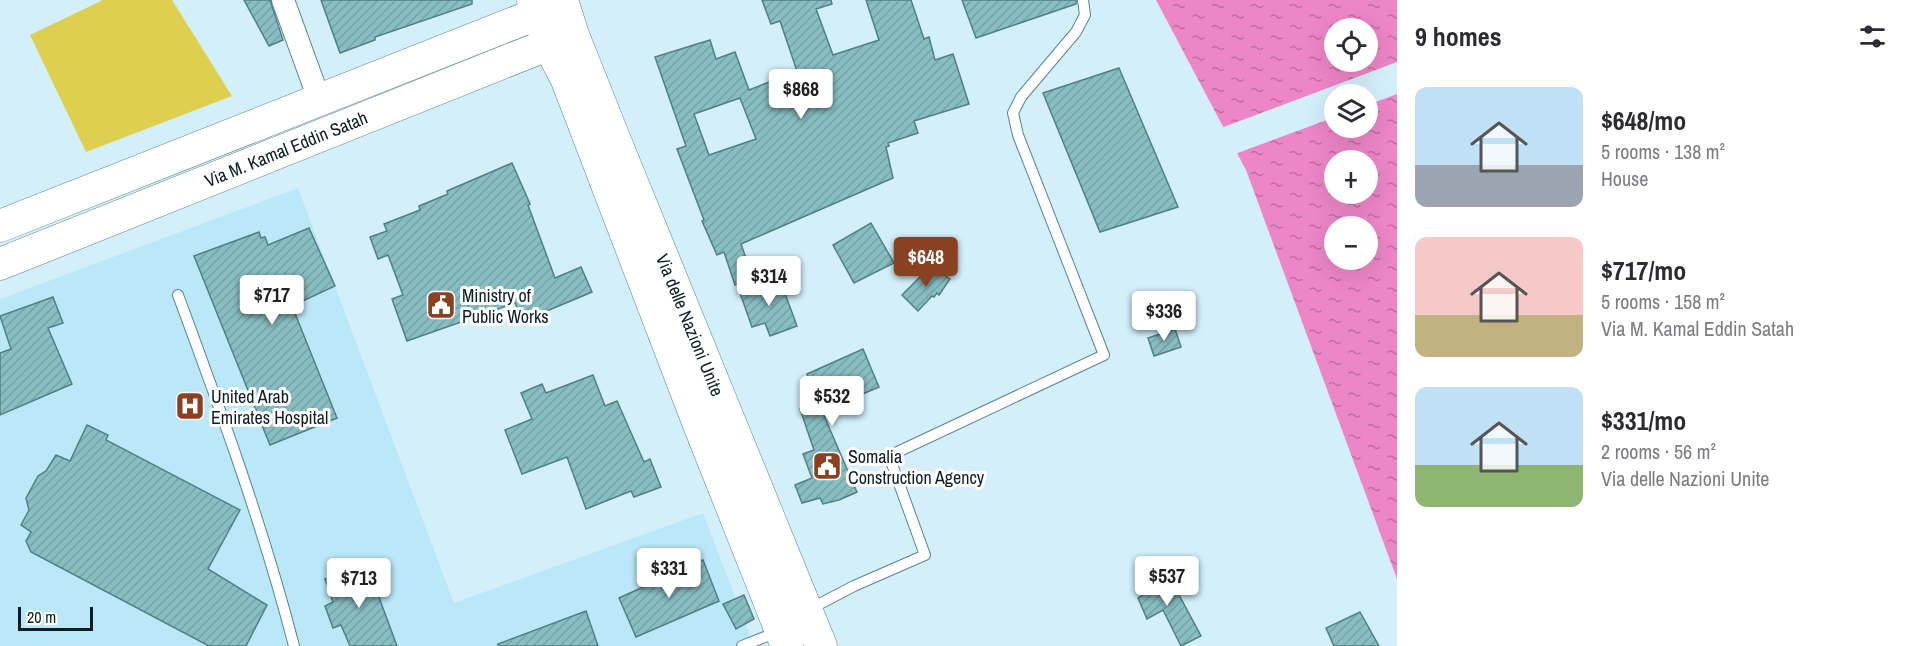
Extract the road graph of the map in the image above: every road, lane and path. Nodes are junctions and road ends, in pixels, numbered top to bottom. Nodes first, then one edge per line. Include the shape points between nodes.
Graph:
1 (283, 0) edge
2 (1083, 0) edge
3 (549, 4) edge
4 (561, 40) junction
5 (319, 99) junction
6 (0, 226) edge
7 (0, 264) edge
8 (178, 295) dead end
9 (806, 612) junction
10 (784, 639) edge
11 (294, 646) edge
12 (742, 646) edge
13 (821, 646) edge

1 - 5 street
2 - 9 lane via 1085,15 1076,32 1012,113 1104,355 889,456 925,555
3 - 4 street, Via delle Nazioni Unite
3 - 5 street, Via M. Kamal Eddin Satah
4 - 7 street, Via M. Kamal Eddin Satah
4 - 9 street, Via delle Nazioni Unite
4 - 10 street, Via delle Nazioni Unite via 567,80
5 - 6 street, Via M. Kamal Eddin Satah
8 - 11 lane via 237,454 276,574
9 - 13 street, Via delle Nazioni Unite
10 - 12 lane

